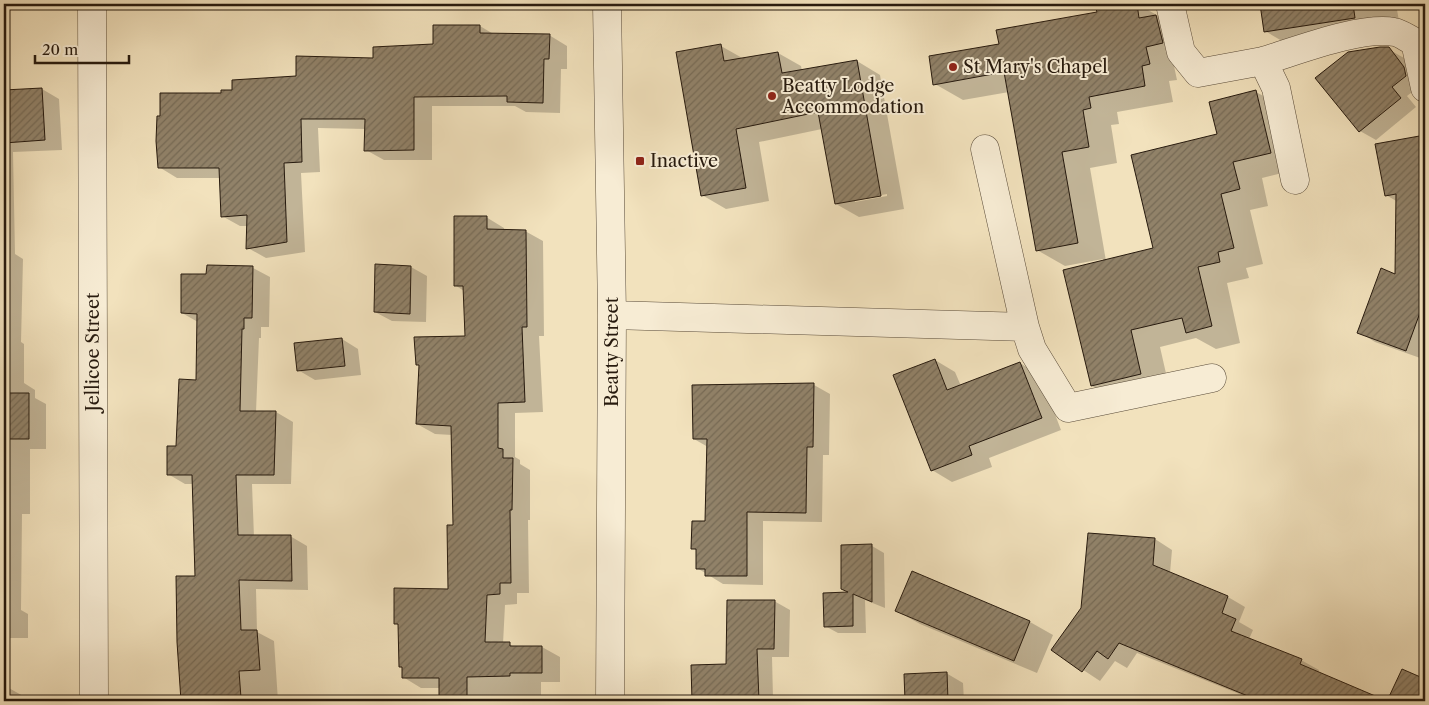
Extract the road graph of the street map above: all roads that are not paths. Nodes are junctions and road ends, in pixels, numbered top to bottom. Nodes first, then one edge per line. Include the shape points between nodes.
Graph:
1 (92, 4) edge
2 (607, 4) edge
3 (1170, 4) edge
4 (1263, 62) junction
5 (1425, 88) edge
6 (985, 149) dead end
7 (1295, 180) dead end
8 (612, 315) junction
9 (1025, 327) junction
10 (1212, 378) dead end
11 (94, 701) edge
12 (610, 701) edge

1 - 11 street, Jellicoe Street
2 - 8 street, Beatty Street
3 - 4 street via 1181,52 1198,73
4 - 5 street via 1331,40 1369,32 1395,32 1415,42
4 - 7 street via 1276,88
6 - 9 street
8 - 9 street
8 - 12 street, Beatty Street
9 - 10 street via 1032,349 1068,408

